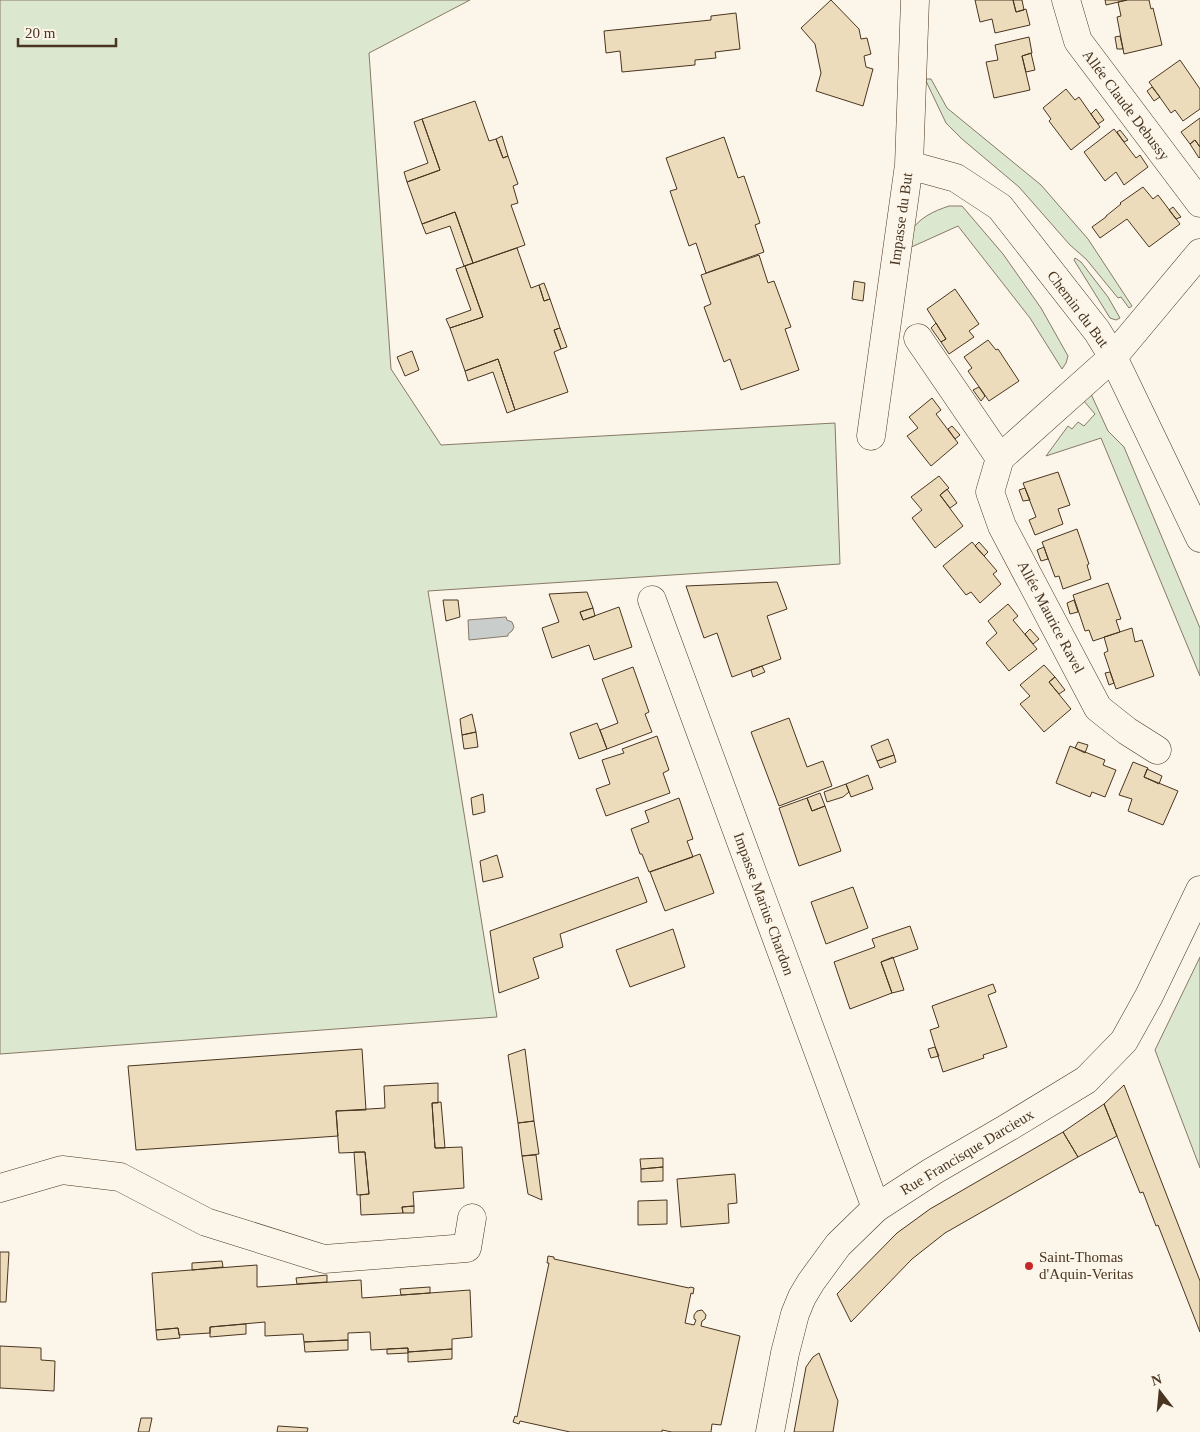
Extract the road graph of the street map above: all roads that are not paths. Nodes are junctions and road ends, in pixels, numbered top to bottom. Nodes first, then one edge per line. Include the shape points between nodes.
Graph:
1 (915, 0) edge
2 (1066, 0) edge
3 (909, 165) junction
4 (1200, 203) edge
5 (1200, 253) edge
6 (918, 338) dead end
7 (1113, 357) junction
8 (871, 436) dead end
9 (1000, 458) junction
10 (1200, 538) edge
11 (652, 600) dead end
12 (1156, 750) dead end
13 (1200, 890) edge
14 (0, 1188) edge
15 (876, 1208) junction
16 (472, 1218) dead end
17 (770, 1432) edge

1 - 3 street, Impasse du But
2 - 4 street, Allée Claude Debussy via 1078,42
3 - 7 street, Chemin du But via 956,178 1000,207 1097,331
3 - 8 street, Impasse du But
5 - 7 street
6 - 9 street
7 - 9 street
7 - 10 street, Chemin du But
9 - 12 street, Allée Maurice Ravel via 990,492 1002,526 1098,708
11 - 15 street, Impasse Marius Chardon
13 - 15 street, Rue Francisque Darcieux via 1124,1041 1086,1080
14 - 16 street via 62,1170 120,1177 206,1222 324,1259 467,1248
15 - 17 street, Rue Francisque Darcieux via 838,1244 802,1296 788,1337

